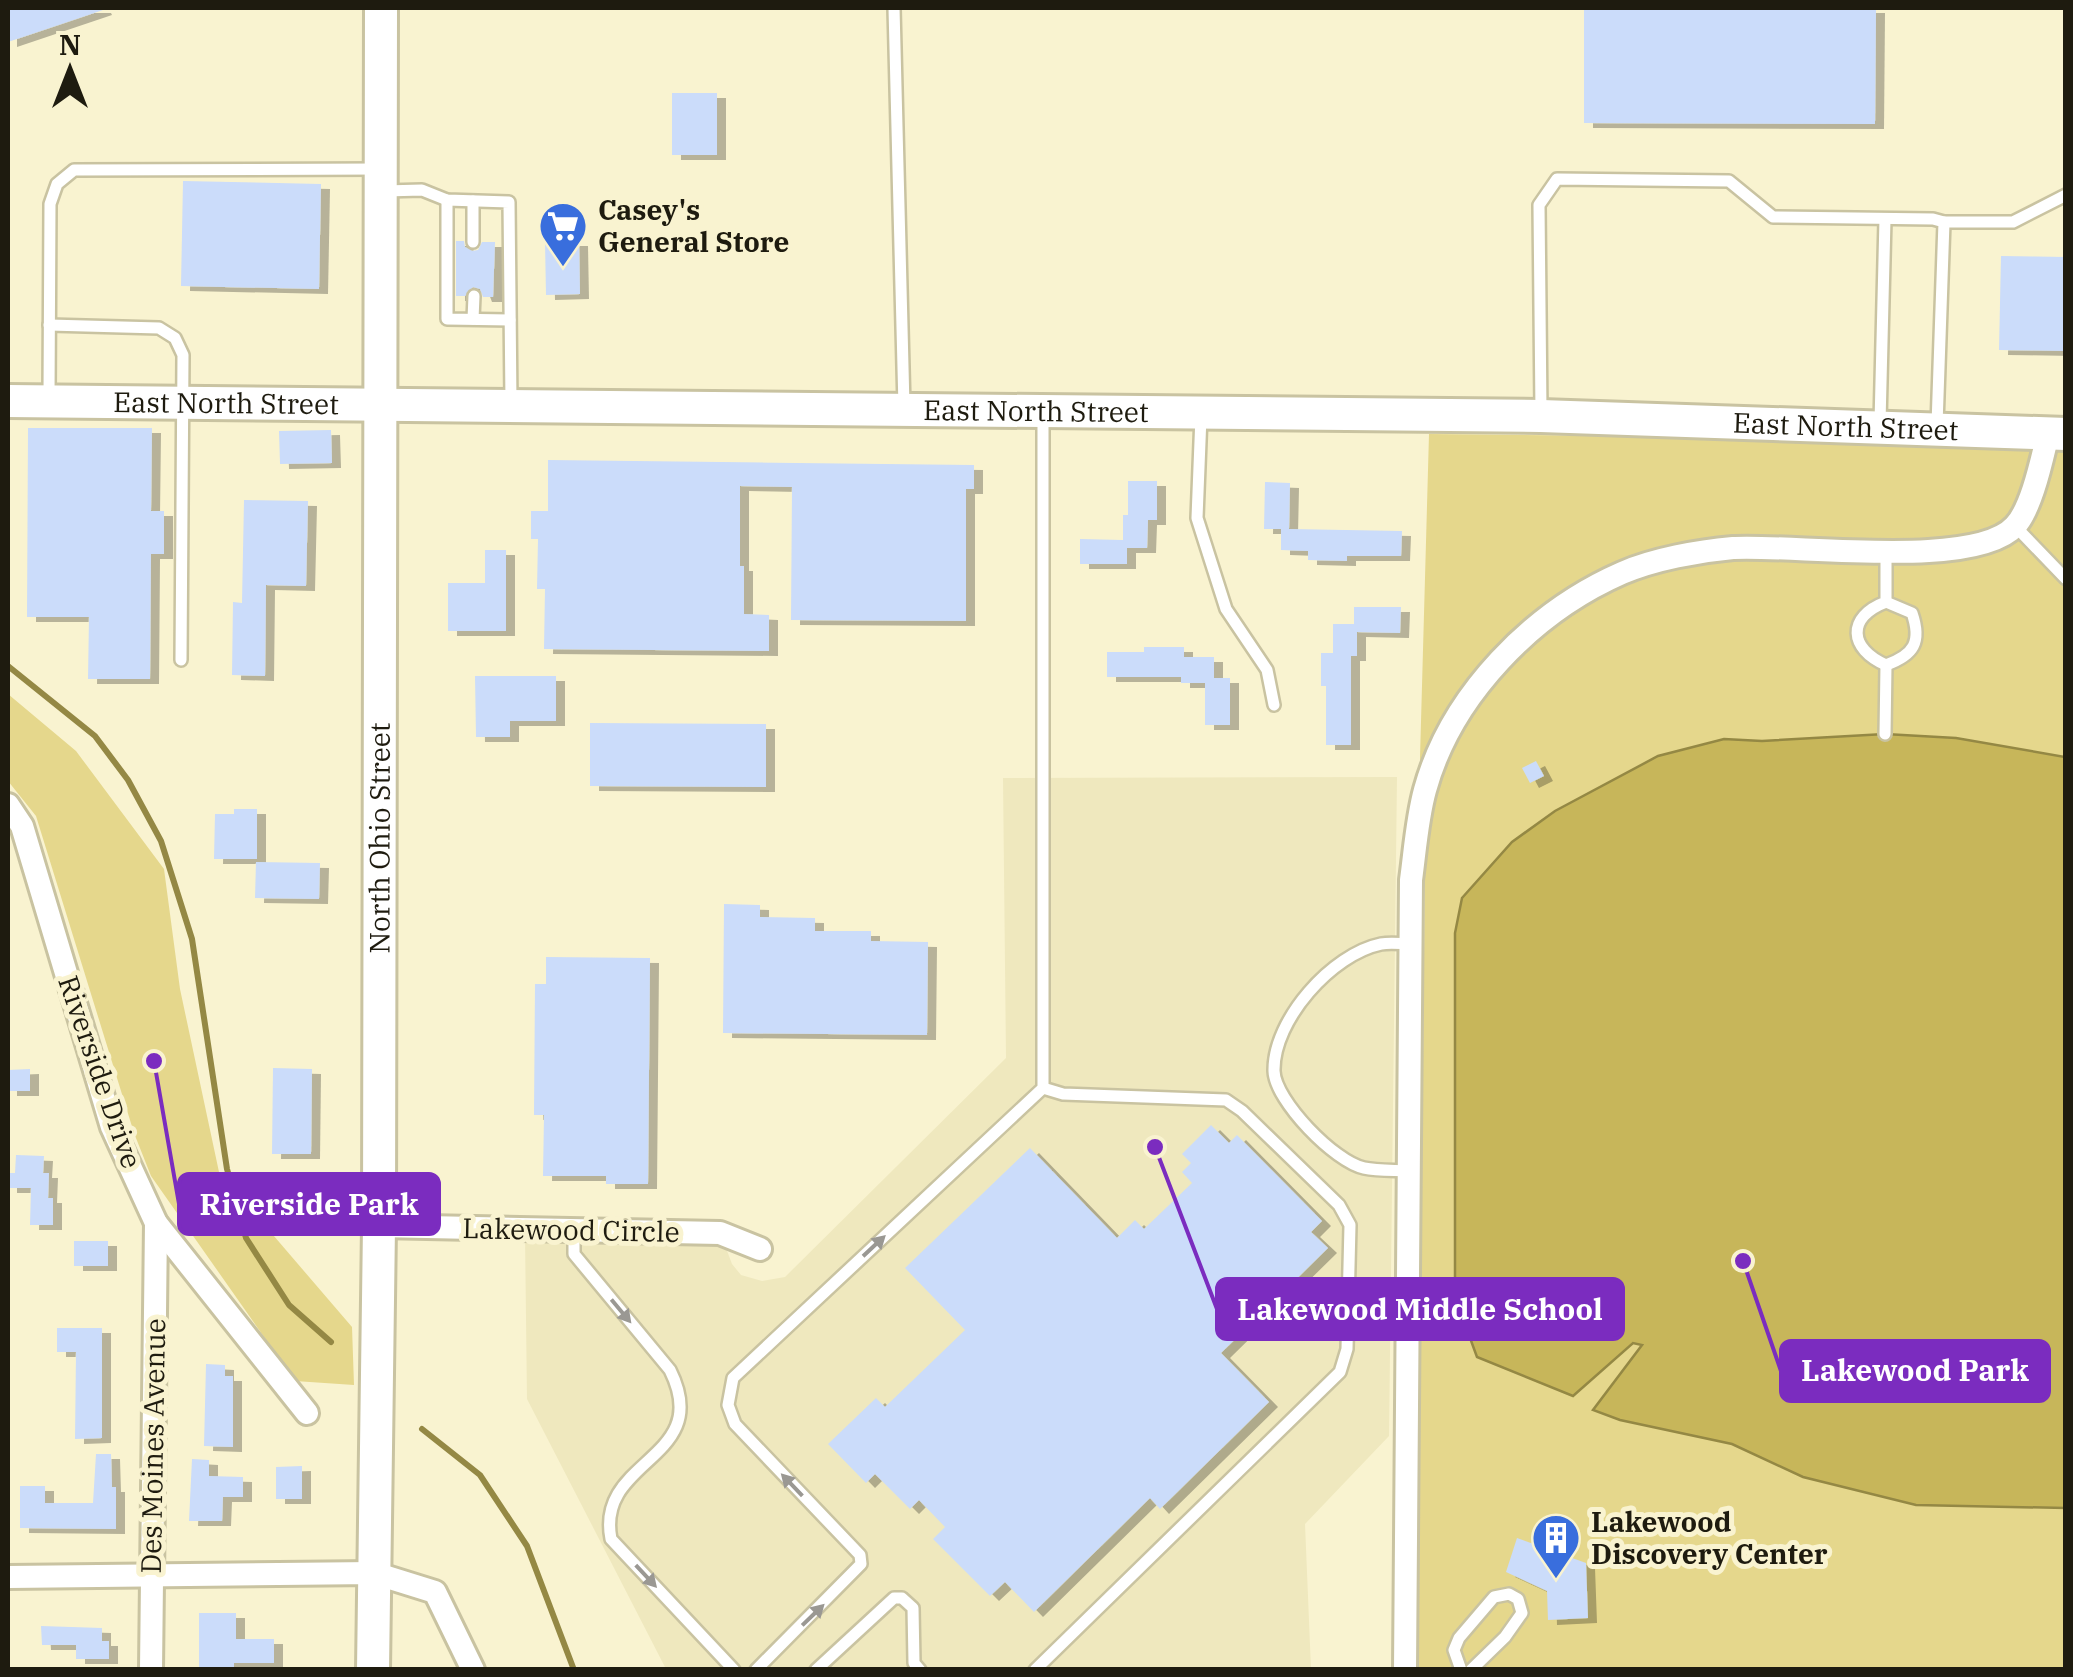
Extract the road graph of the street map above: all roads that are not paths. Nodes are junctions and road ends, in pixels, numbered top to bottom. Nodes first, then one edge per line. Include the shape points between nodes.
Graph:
1 (381, 8) edge
2 (894, 8) edge
3 (381, 180) junction
4 (2066, 196) edge
5 (446, 200) junction
6 (473, 201) junction
7 (1885, 219) junction
8 (1944, 222) junction
9 (473, 242) dead end
10 (474, 296) dead end
11 (473, 319) junction
12 (510, 320) junction
13 (50, 325) junction
14 (8, 401) edge
15 (49, 401) junction
16 (184, 402) junction
17 (382, 402) junction
18 (511, 404) junction
19 (904, 407) junction
20 (1043, 409) junction
21 (1201, 412) junction
22 (1541, 416) junction
23 (1880, 428) junction
24 (1937, 430) junction
25 (2057, 434) edge
26 (2015, 526) junction
27 (1886, 552) junction
28 (2066, 578) edge
29 (1886, 602) junction
30 (181, 660) dead end
31 (1886, 665) junction
32 (1274, 705) dead end
33 (1885, 734) dead end
34 (8, 805) edge
35 (1412, 944) junction
36 (1043, 1088) junction
37 (1410, 1170) junction
38 (156, 1223) junction
39 (379, 1226) junction
40 (574, 1230) junction
41 (760, 1250) dead end
42 (307, 1413) dead end
43 (374, 1573) junction
44 (8, 1577) edge
45 (152, 1578) junction
46 (151, 1670) edge
47 (373, 1670) edge
48 (474, 1670) edge
49 (734, 1670) edge
50 (756, 1670) edge
51 (816, 1670) edge
52 (920, 1670) edge
53 (1035, 1670) edge
54 (1405, 1670) edge
55 (1461, 1670) edge
56 (1471, 1670) edge

1 - 3 street, North Ohio Street
2 - 19 lane
3 - 5 lane
3 - 13 lane via 74,170 57,184 50,204
3 - 17 street, North Ohio Street
4 - 8 lane via 2013,222
5 - 6 lane
5 - 11 lane via 447,319
6 - 9 lane
6 - 12 lane via 510,202
7 - 8 lane
7 - 22 lane via 1773,217 1729,181 1557,179 1539,205
7 - 23 lane
8 - 24 lane
10 - 11 lane
11 - 12 lane
12 - 18 lane
13 - 15 lane
13 - 16 lane via 159,328 183,355
14 - 15 street, East North Street
15 - 16 street, East North Street
16 - 17 street, East North Street
16 - 30 lane
17 - 18 street, East North Street
17 - 39 street, North Ohio Street
18 - 19 street, East North Street
19 - 20 street, East North Street
20 - 21 street, East North Street
20 - 36 lane
21 - 22 street, East North Street
21 - 32 lane via 1198,518 1226,609 1267,670
22 - 23 street, East North Street
23 - 24 street, East North Street
24 - 25 street, East North Street
25 - 26 street
26 - 27 street via 1980,545
26 - 28 lane
27 - 29 lane
27 - 35 street via 1733,548 1624,572 1557,610 1489,673 1442,744 1417,835
29 - 31 lane via 1863,615 1857,630 1867,657
29 - 31 lane via 1912,614 1918,630 1913,648
31 - 33 lane
34 - 38 street, Riverside Drive via 22,826 112,1127
35 - 37 street
35 - 37 lane via 1358,952 1326,975 1279,1038 1274,1074 1289,1105 1337,1156 1362,1168
50 -> 36 lane via 861,1564 735,1424 728,1405 733,1378
36 - 53 lane via 1226,1100 1350,1224 1347,1349 1340,1372
37 - 54 street
38 - 42 street, Riverside Drive
38 - 45 street, Des Moines Avenue
39 - 40 street, Lakewood Circle
39 - 43 street, North Ohio Street
40 - 41 street, Lakewood Circle via 720,1233
40 -> 49 lane via 574,1254 670,1370 680,1404 678,1426 666,1444 610,1505 611,1538
43 - 45 street
43 - 47 street, North Ohio Street
43 - 48 street via 435,1592
44 - 45 street
45 - 46 street, Des Moines Avenue
51 - 52 lane via 886,1604 902,1598 913,1608 914,1663
55 - 56 lane via 1454,1650 1459,1638 1494,1597 1518,1599 1522,1613

